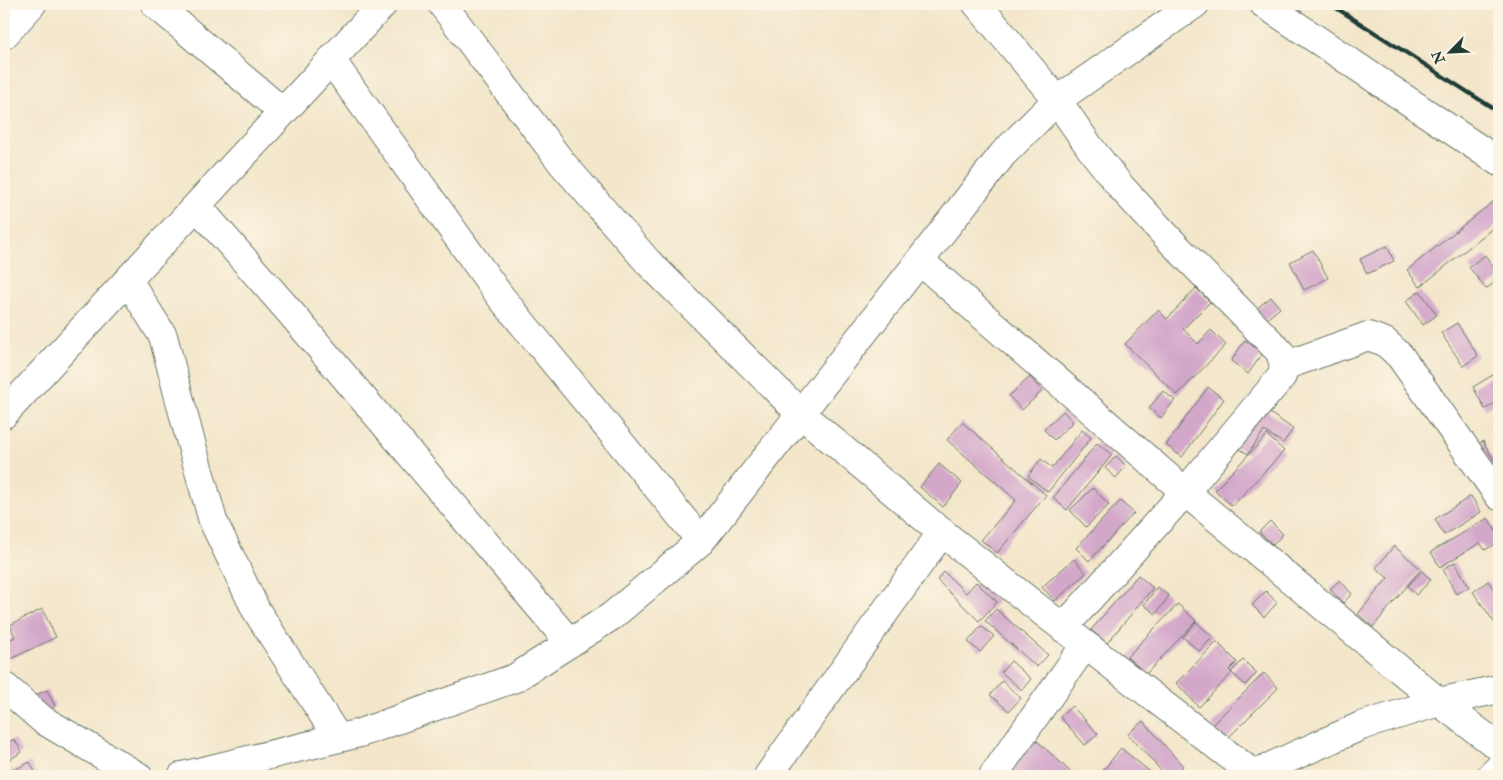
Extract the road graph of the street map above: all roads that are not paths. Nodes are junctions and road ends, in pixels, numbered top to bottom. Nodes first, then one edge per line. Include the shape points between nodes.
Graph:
1 (32, 4) edge
2 (155, 4) edge
3 (383, 4) edge
4 (442, 4) edge
5 (977, 4) edge
6 (1195, 4) edge
7 (1264, 4) edge
8 (4, 35) edge
9 (332, 60) junction
10 (1057, 100) junction
11 (283, 112) junction
12 (1499, 162) edge
13 (197, 206) junction
14 (920, 260) junction
15 (128, 280) junction
16 (1284, 366) junction
17 (4, 414) edge
18 (801, 414) junction
19 (1185, 492) junction
20 (1499, 496) edge
21 (942, 532) junction
22 (701, 541) junction
23 (1063, 628) junction
24 (570, 643) junction
25 (1085, 645) junction
26 (4, 686) edge
27 (1499, 689) edge
28 (1439, 702) junction
29 (338, 738) junction
30 (1499, 747) edge
31 (1499, 768) edge
32 (138, 776) edge
33 (182, 776) edge
34 (768, 776) edge
35 (993, 776) edge
36 (1256, 776) edge
37 (1492, 776) edge

1 - 8 street
2 - 11 street
3 - 9 street
4 - 18 street via 562,163 648,262
5 - 10 street
6 - 10 street
7 - 12 street
9 - 11 street
9 - 22 street via 500,296
10 - 14 street via 1003,154
10 - 16 street via 1121,187 1280,352
11 - 13 street
13 - 15 street
13 - 24 street via 290,311
14 - 18 street
14 - 19 street
15 - 17 street
15 - 29 street via 163,336 213,521 256,610
16 - 19 street via 1282,376
16 - 20 street via 1368,336 1385,342 1400,356
18 - 21 street
18 - 22 street
19 - 23 street
19 - 28 street
21 - 23 street
21 - 34 street
22 - 24 street via 612,616
23 - 25 street
24 - 29 street via 515,678
25 - 35 street
25 - 36 street
26 - 32 street via 44,720
27 - 28 street
28 - 30 street
28 - 36 street via 1361,726
29 - 33 street
31 - 37 street

